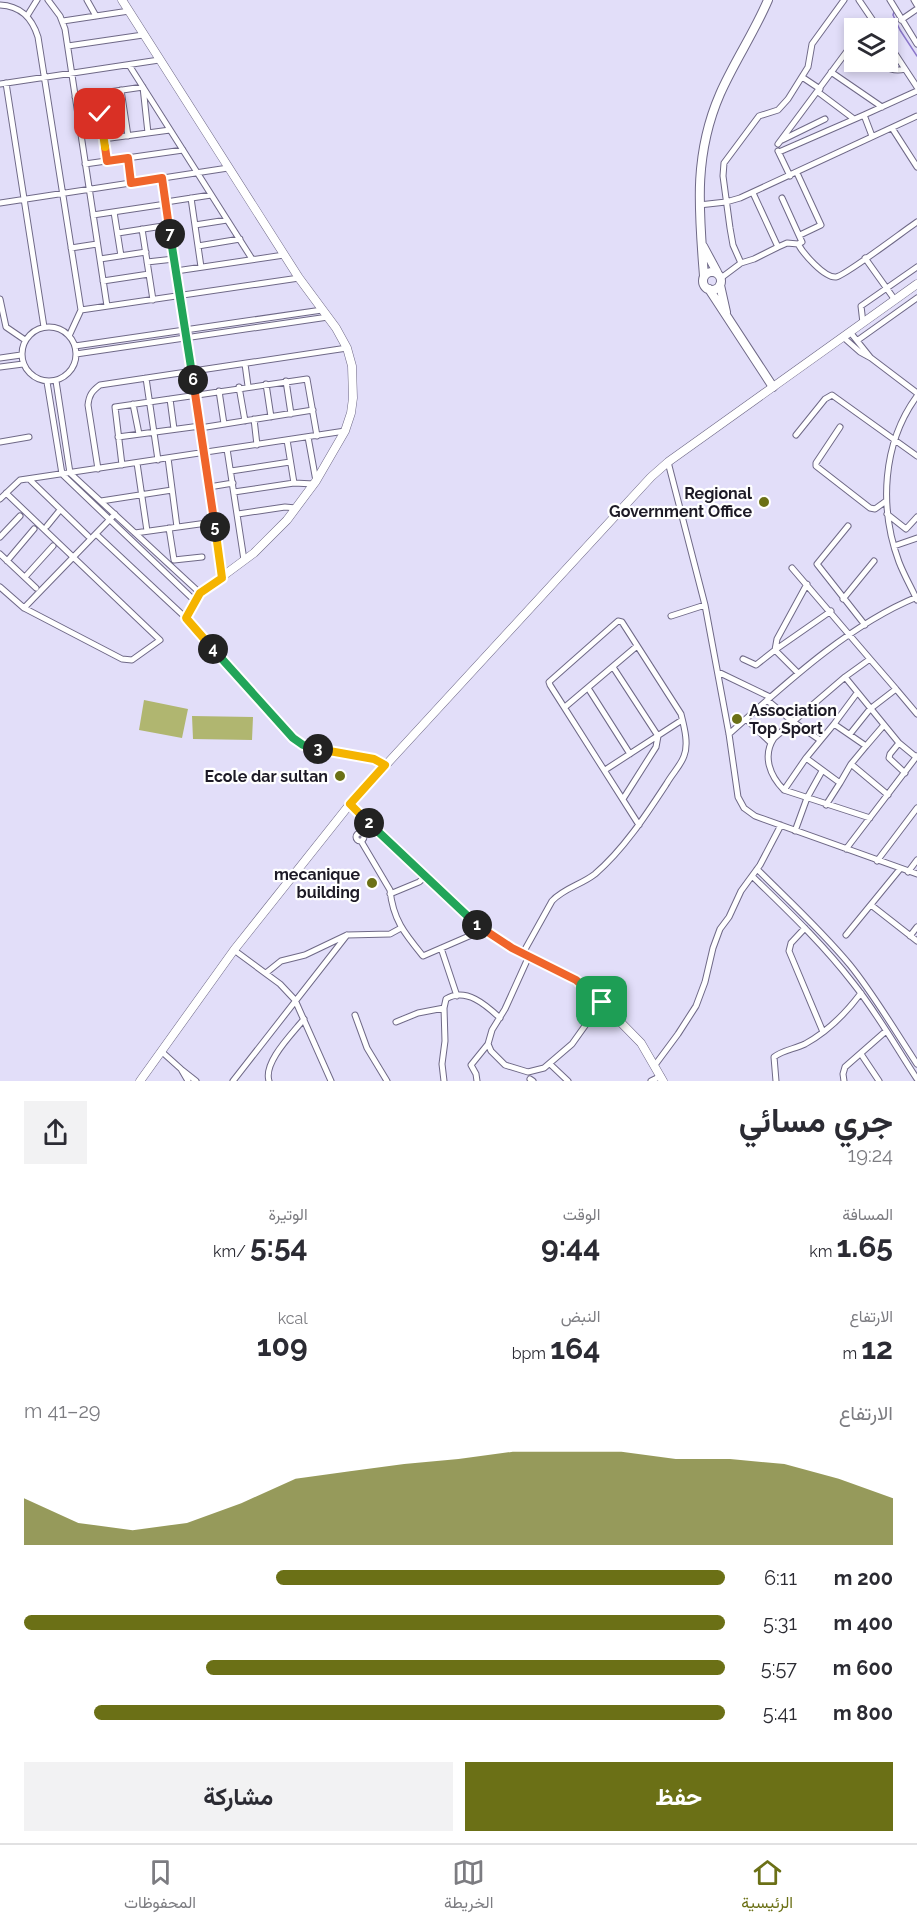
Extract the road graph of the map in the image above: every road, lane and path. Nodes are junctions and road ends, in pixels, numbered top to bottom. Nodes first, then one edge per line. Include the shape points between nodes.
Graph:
1 (37, 0) edge
2 (48, 0) edge
3 (87, 0) edge
4 (122, 0) edge
5 (768, 0) edge
6 (844, 0) edge
7 (859, 0) edge
8 (890, 0) edge
9 (914, 0) edge
10 (917, 4) edge
11 (0, 5) edge
12 (917, 9) edge
13 (129, 12) junction
14 (27, 16) junction
15 (96, 16) junction
16 (871, 18) edge
17 (901, 20) junction
18 (63, 21) junction
19 (143, 35) junction
20 (917, 45) edge
21 (68, 46) junction
22 (844, 55) edge
23 (898, 58) edge
24 (159, 60) junction
25 (129, 65) junction
26 (905, 69) junction
27 (898, 71) edge
28 (831, 72) junction
29 (72, 73) junction
30 (45, 77) junction
31 (802, 77) junction
32 (3, 83) edge
33 (143, 87) junction
34 (917, 89) edge
35 (122, 90) junction
36 (819, 90) junction
37 (97, 94) junction
38 (75, 97) junction
39 (882, 107) junction
40 (124, 111) junction
41 (100, 114) junction
42 (864, 115) junction
43 (917, 116) edge
44 (78, 117) junction
45 (825, 119) dead end
46 (854, 119) junction
47 (892, 128) junction
48 (170, 129) junction
49 (102, 132) junction
50 (148, 133) junction
51 (81, 135) junction
52 (128, 136) junction
53 (872, 136) junction
54 (103, 139) junction
55 (778, 144) junction
56 (183, 150) junction
57 (779, 152) junction
58 (128, 158) junction
59 (107, 161) junction
60 (85, 164) junction
61 (917, 167) edge
62 (228, 168) junction
63 (197, 172) junction
64 (797, 172) junction
65 (790, 176) junction
66 (162, 178) junction
67 (131, 183) junction
68 (89, 189) junction
69 (62, 193) junction
70 (753, 193) junction
71 (211, 195) junction
72 (190, 198) junction
73 (782, 198) dead end
74 (24, 199) junction
75 (726, 202) junction
76 (0, 203) edge
77 (166, 203) junction
78 (699, 205) junction
79 (114, 212) junction
80 (93, 215) junction
81 (227, 220) junction
82 (917, 222) edge
83 (169, 225) junction
84 (195, 225) junction
85 (142, 229) junction
86 (118, 233) junction
87 (800, 235) junction
88 (240, 239) junction
89 (98, 244) junction
90 (798, 244) junction
91 (703, 245) junction
92 (198, 246) junction
93 (778, 247) junction
94 (71, 248) junction
95 (146, 252) junction
96 (284, 255) junction
97 (121, 256) junction
98 (865, 258) junction
99 (100, 259) junction
100 (174, 259) junction
101 (252, 260) junction
102 (147, 262) junction
103 (741, 263) junction
104 (201, 267) junction
105 (917, 267) edge
106 (176, 271) junction
107 (149, 274) junction
108 (704, 276) junction
109 (299, 278) junction
110 (719, 278) junction
111 (103, 281) junction
112 (917, 284) edge
113 (887, 289) junction
114 (709, 290) junction
115 (179, 296) junction
116 (0, 298) edge
117 (917, 298) edge
118 (153, 300) junction
119 (895, 300) junction
120 (107, 306) junction
121 (81, 310) junction
122 (322, 310) junction
123 (726, 313) junction
124 (328, 318) junction
125 (1, 319) edge
126 (863, 323) junction
127 (44, 327) junction
128 (184, 330) junction
129 (846, 334) junction
130 (69, 336) junction
131 (186, 339) junction
132 (25, 340) junction
133 (858, 340) junction
134 (75, 346) junction
135 (347, 348) junction
136 (76, 354) junction
137 (21, 355) junction
138 (0, 358) edge
139 (871, 358) junction
140 (23, 364) junction
141 (245, 364) junction
142 (0, 367) edge
143 (191, 372) junction
144 (146, 378) junction
145 (56, 381) junction
146 (286, 381) junction
147 (46, 382) junction
148 (266, 384) junction
149 (248, 386) junction
150 (239, 387) junction
151 (773, 387) junction
152 (219, 391) junction
153 (195, 395) junction
154 (917, 395) edge
155 (170, 399) junction
156 (149, 402) junction
157 (133, 404) junction
158 (313, 410) junction
159 (291, 414) junction
160 (271, 417) junction
161 (254, 420) junction
162 (245, 421) junction
163 (224, 424) junction
164 (200, 427) junction
165 (840, 427) dead end
166 (174, 429) junction
167 (345, 431) junction
168 (154, 432) junction
169 (139, 434) junction
170 (796, 435) dead end
171 (317, 436) junction
172 (29, 437) dead end
173 (118, 437) junction
174 (308, 437) junction
175 (287, 440) junction
176 (894, 440) junction
177 (0, 441) edge
178 (257, 445) junction
179 (227, 449) junction
180 (204, 453) junction
181 (917, 456) edge
182 (168, 458) junction
183 (158, 460) junction
184 (290, 462) junction
185 (668, 462) junction
186 (137, 463) junction
187 (122, 465) junction
188 (98, 469) junction
189 (231, 471) junction
190 (70, 473) junction
191 (62, 474) junction
192 (28, 479) junction
193 (233, 483) junction
194 (294, 483) junction
195 (315, 483) junction
196 (209, 487) junction
197 (172, 490) junction
198 (234, 492) junction
199 (6, 493) junction
200 (142, 495) junction
201 (0, 499) edge
202 (101, 501) junction
203 (886, 501) junction
204 (296, 508) junction
205 (60, 510) junction
206 (115, 514) junction
207 (237, 514) junction
208 (886, 514) junction
209 (21, 516) dead end
210 (917, 517) edge
211 (109, 520) junction
212 (214, 522) junction
213 (47, 526) dead end
214 (848, 526) dead end
215 (177, 527) junction
216 (169, 528) junction
217 (908, 528) junction
218 (34, 529) dead end
219 (147, 531) junction
220 (135, 533) junction
221 (96, 534) junction
222 (88, 536) dead end
223 (0, 537) edge
224 (917, 537) edge
225 (52, 546) dead end
226 (894, 546) junction
227 (0, 554) edge
228 (75, 557) junction
229 (202, 557) dead end
230 (7, 561) junction
231 (244, 561) junction
232 (874, 561) dead end
233 (792, 568) dead end
234 (25, 577) junction
235 (222, 578) junction
236 (807, 584) junction
237 (0, 587) edge
238 (36, 588) dead end
239 (197, 597) junction
240 (843, 598) junction
241 (917, 598) edge
242 (705, 605) junction
243 (24, 608) junction
244 (831, 611) junction
245 (671, 615) dead end
246 (186, 618) junction
247 (865, 625) junction
248 (851, 635) junction
249 (637, 646) junction
250 (775, 650) junction
251 (743, 659) dead end
252 (870, 659) junction
253 (613, 667) junction
254 (718, 672) junction
255 (798, 673) junction
256 (845, 677) junction
257 (588, 688) junction
258 (896, 689) junction
259 (857, 693) junction
260 (769, 698) junction
261 (565, 707) junction
262 (870, 709) junction
263 (917, 714) edge
264 (746, 719) junction
265 (682, 720) junction
266 (792, 721) junction
267 (834, 724) junction
268 (884, 725) junction
269 (729, 734) junction
270 (850, 734) junction
271 (658, 736) junction
272 (820, 740) junction
273 (771, 743) junction
274 (899, 743) junction
275 (867, 746) junction
276 (630, 754) junction
277 (917, 757) edge
278 (806, 758) junction
279 (851, 764) junction
280 (385, 765) junction
281 (605, 770) junction
282 (822, 771) junction
283 (905, 773) junction
284 (840, 783) junction
285 (784, 790) junction
286 (888, 795) junction
287 (807, 798) junction
288 (623, 799) junction
289 (350, 804) junction
290 (825, 805) junction
291 (917, 808) edge
292 (870, 819) junction
293 (639, 825) junction
294 (781, 825) junction
295 (795, 831) junction
296 (361, 841) dead end
297 (846, 849) junction
298 (917, 860) edge
299 (878, 861) junction
300 (757, 869) junction
301 (900, 869) junction
302 (908, 872) junction
303 (917, 874) edge
304 (752, 876) junction
305 (425, 877) junction
306 (390, 894) junction
307 (871, 904) junction
308 (917, 927) edge
309 (401, 928) junction
310 (805, 928) junction
311 (483, 930) junction
312 (347, 935) junction
313 (846, 935) dead end
314 (910, 936) junction
315 (917, 941) edge
316 (441, 948) junction
317 (234, 950) junction
318 (526, 955) junction
319 (266, 973) junction
320 (861, 993) junction
321 (457, 996) junction
322 (295, 1000) junction
323 (602, 1002) junction
324 (444, 1008) junction
325 (355, 1015) dead end
326 (500, 1018) junction
327 (304, 1019) junction
328 (396, 1022) dead end
329 (886, 1030) junction
330 (823, 1032) junction
331 (488, 1044) junction
332 (161, 1051) junction
333 (861, 1054) junction
334 (550, 1064) junction
335 (917, 1064) edge
336 (655, 1065) junction
337 (181, 1069) junction
338 (528, 1072) junction
339 (662, 1079) edge
340 (917, 1079) edge
341 (237, 1080) edge
342 (531, 1080) edge
343 (140, 1081) edge
344 (188, 1081) edge
345 (196, 1081) edge
346 (269, 1081) edge
347 (331, 1081) edge
348 (387, 1081) edge
349 (444, 1081) edge
350 (477, 1081) edge
351 (568, 1081) edge
352 (651, 1081) edge
353 (776, 1081) edge
354 (844, 1081) edge
355 (879, 1081) edge

1 - 14 street
2 - 18 street
3 - 15 street
4 - 13 main road
5 - 78 main road via 711,114 702,154
6 - 31 street via 812,44
7 - 16 street
8 - 17 street
9 - 10 street
11 - 14 street via 19,9
12 - 17 street
13 - 15 street
13 - 19 main road
14 - 30 street via 35,26
15 - 18 street
17 - 20 street
18 - 21 street
19 - 21 street
19 - 24 main road
21 - 29 street
22 - 28 street
23 - 26 street
24 - 25 street
24 - 62 main road
25 - 29 street
25 - 33 street
26 - 27 street
26 - 34 street
28 - 36 street
28 - 39 street
29 - 30 street
29 - 38 street
30 - 32 street
30 - 69 street
31 - 36 street
31 - 75 street via 783,105 759,116 727,157 723,169
32 - 74 street
33 - 35 street
33 - 48 street
33 - 50 street
34 - 39 street
35 - 37 street
35 - 40 street
36 - 46 street
36 - 55 street
37 - 38 street
37 - 41 street
38 - 44 street
39 - 42 street
40 - 41 street
40 - 52 street
41 - 44 street
41 - 49 street
42 - 46 street
42 - 53 street
43 - 47 street
44 - 51 street
45 - 55 street
46 - 57 street
47 - 53 street
47 - 61 street
48 - 50 street
48 - 56 street
49 - 51 street
49 - 54 street
50 - 52 street
51 - 60 street
52 - 54 street
53 - 64 street
54 - 59 street
55 - 57 street
56 - 58 street
56 - 63 street
57 - 65 street
58 - 59 street
58 - 67 street
59 - 60 street
60 - 68 street
62 - 63 street
62 - 96 main road
63 - 66 street
63 - 71 street
64 - 65 street
64 - 87 street via 821,225
65 - 70 street
66 - 67 street
66 - 77 street
67 - 68 street
68 - 69 street
68 - 80 street
69 - 74 street
69 - 94 street
70 - 75 street
70 - 93 street
71 - 72 street
71 - 81 street
72 - 77 street
72 - 84 street
73 - 87 street
74 - 76 street
74 - 127 street
75 - 78 street
75 - 103 street via 733,245
77 - 79 street
77 - 83 street
78 - 91 main road
79 - 80 street
79 - 86 street
80 - 89 street
81 - 84 street
81 - 88 street
82 - 98 street
83 - 85 street
83 - 100 street
84 - 92 street
85 - 86 street
85 - 95 street
86 - 97 street
87 - 90 street via 802,242
88 - 92 street
88 - 101 street
89 - 94 street
89 - 99 street
90 - 93 street
90 - 98 street via 830,276 841,275
91 - 108 main road
91 - 110 main road
92 - 104 street
93 - 103 street
94 - 121 street
95 - 97 street
95 - 102 street
96 - 101 street
96 - 109 main road
97 - 99 street
98 - 113 street
99 - 111 street
100 - 102 street
100 - 106 street
101 - 104 street
102 - 107 street
103 - 110 street
104 - 106 street
105 - 113 street
106 - 115 street
107 - 111 street
107 - 118 street
108 - 110 main road via 709,272
108 - 114 main road via 703,284
109 - 115 street
109 - 122 main road
110 - 114 main road via 715,289
110 - 123 main road
111 - 120 street
112 - 119 main road
113 - 119 street
113 - 126 street via 861,306
114 - 123 main road
115 - 118 street
115 - 128 street
116 - 125 street
117 - 133 street
118 - 120 street
119 - 126 main road
120 - 121 street
121 - 130 street
122 - 124 main road
122 - 128 street
123 - 151 main road
124 - 131 street
124 - 135 main road
125 - 132 street via 9,330
126 - 129 main road
127 - 130 street via 62,330
127 - 132 street
128 - 131 street
128 - 134 street
129 - 133 street
129 - 139 street via 860,352
129 - 151 main road
130 - 134 street
131 - 136 street
131 - 143 street
132 - 137 street
133 - 139 street
134 - 136 street
135 - 141 street
135 - 167 main road via 353,398
136 - 145 street via 70,371
137 - 138 street
137 - 140 street
139 - 154 street
140 - 142 street
140 - 147 street via 32,376
141 - 143 street
141 - 149 street
143 - 144 street
143 - 153 street
144 - 156 street
144 - 188 street via 100,385 89,396
145 - 147 street
145 - 190 street
146 - 148 street
146 - 158 street via 307,379
146 - 159 street
147 - 191 street
148 - 149 street
148 - 160 street
149 - 150 street
150 - 152 street
150 - 162 street
151 - 185 main road
152 - 153 street
152 - 163 street
153 - 155 street
153 - 164 street
154 - 176 street
155 - 156 street
155 - 166 street
156 - 157 street
156 - 168 street
157 - 169 street
157 - 173 street via 114,408
158 - 159 street
158 - 171 street
159 - 160 street
160 - 161 street
161 - 162 street
161 - 178 street
162 - 163 street
163 - 164 street
164 - 166 street
164 - 180 street
165 - 203 street via 816,466 870,507 875,509
166 - 168 street
167 - 171 street
167 - 195 main road
168 - 169 street
168 - 183 street
169 - 173 street
170 - 176 street via 830,395
171 - 174 street
172 - 177 street
173 - 187 street
174 - 175 street
174 - 195 street
175 - 178 street
175 - 184 street
176 - 181 street
176 - 203 street
178 - 179 street
179 - 180 street
179 - 189 street
180 - 182 street
180 - 196 street
182 - 183 street
182 - 197 street
183 - 186 street
184 - 189 street
184 - 194 street
185 - 242 street
185 - 280 main road
186 - 187 street
186 - 200 street
187 - 188 street
188 - 190 street
189 - 193 street
190 - 191 street
190 - 202 street
191 - 192 street
191 - 211 street
192 - 199 street via 16,482
192 - 205 street
193 - 196 street
193 - 198 street
194 - 195 street
194 - 198 street
195 - 204 main road
196 - 212 street
197 - 200 street
197 - 215 street
198 - 207 street
199 - 201 street
199 - 228 street
200 - 202 street
200 - 219 street
202 - 206 street
203 - 208 street
204 - 207 street
204 - 231 main road
205 - 213 street
205 - 222 street
206 - 211 street
206 - 220 street
207 - 231 street
208 - 217 street
208 - 226 street
209 - 223 street
210 - 217 street
211 - 221 street
211 - 239 street
212 - 215 street
212 - 235 street
214 - 240 street via 817,564
215 - 216 street
216 - 219 street
216 - 229 street via 174,560
217 - 224 street
218 - 230 street
219 - 220 street
220 - 239 street
221 - 228 street
221 - 246 street
224 - 226 street
225 - 234 street
226 - 241 street
227 - 230 street
228 - 243 street
228 - 243 street via 160,640 132,660 122,659
230 - 234 street
231 - 235 main road
232 - 240 street
233 - 236 street
234 - 238 street
235 - 239 main road
236 - 244 street
236 - 250 street
237 - 243 street
239 - 246 main road
240 - 247 street
241 - 247 street
242 - 245 street
242 - 254 street
244 - 248 street
244 - 250 street
246 - 280 main road via 298,743 374,759
247 - 248 street
248 - 252 street
248 - 255 street
249 - 253 street
249 - 261 street via 618,621 549,681
249 - 265 street
250 - 251 street via 756,665
250 - 255 street
252 - 256 street
252 - 258 street
253 - 257 street
253 - 271 street
254 - 260 street
254 - 269 street
255 - 260 street
256 - 259 street
256 - 266 street
257 - 261 street
257 - 276 street
258 - 262 street
258 - 263 street
259 - 262 street
259 - 267 street
260 - 264 street
260 - 266 street
261 - 281 street
262 - 268 street
262 - 270 street
264 - 269 street
264 - 273 street
265 - 271 street
265 - 293 street via 685,754
266 - 272 street
266 - 273 street
267 - 270 street
267 - 272 street
268 - 274 street
268 - 275 street
269 - 294 street via 741,805 751,814
270 - 275 street
271 - 276 street
271 - 288 street via 656,747
272 - 278 street
273 - 285 street via 769,769
274 - 277 street
274 - 283 street via 889,758
275 - 279 street
276 - 281 street
277 - 283 street
278 - 282 street
278 - 285 street
279 - 284 street
279 - 286 street
280 - 289 main road
281 - 288 street
282 - 284 street
282 - 287 street
283 - 286 street
284 - 290 street
285 - 287 street
286 - 292 street
287 - 290 street
287 - 295 street
288 - 293 street
289 - 305 main road
289 - 317 main road
290 - 292 street
291 - 299 street
292 - 297 street
293 - 318 street via 601,868 552,901
294 - 295 street
294 - 300 street
295 - 297 street
296 - 306 street
297 - 299 street
298 - 302 street
299 - 301 street
300 - 304 street
300 - 335 street via 851,967
301 - 302 street
301 - 307 street
302 - 303 street
304 - 310 street
304 - 336 street via 718,936 696,1006
305 - 306 street
305 - 311 main road
306 - 309 street
307 - 313 street
307 - 314 street
308 - 314 street
309 - 312 street via 390,934
309 - 316 street via 423,956
310 - 320 street
310 - 330 street via 789,951
311 - 316 street
311 - 318 main road
312 - 319 street via 305,955 281,961
312 - 322 street
314 - 315 street
316 - 321 street
317 - 319 street
317 - 332 main road
318 - 323 main road via 576,980
318 - 326 street
319 - 322 street
320 - 329 street
320 - 330 street
321 - 324 street via 446,999
321 - 326 street via 480,1001
322 - 327 street
322 - 341 street
323 - 334 street via 572,1044
323 - 336 main road via 631,1031
324 - 328 street
324 - 349 street
325 - 348 street
326 - 331 street
327 - 346 street via 272,1062
327 - 347 street
329 - 333 street
329 - 340 street
330 - 353 street via 774,1057
331 - 338 street via 505,1065
331 - 350 street via 471,1065
332 - 337 street
332 - 343 main road
333 - 354 street via 845,1067
333 - 355 street
334 - 338 street
334 - 351 street
336 - 339 main road
337 - 344 street
337 - 345 street
338 - 342 street
339 - 352 street

